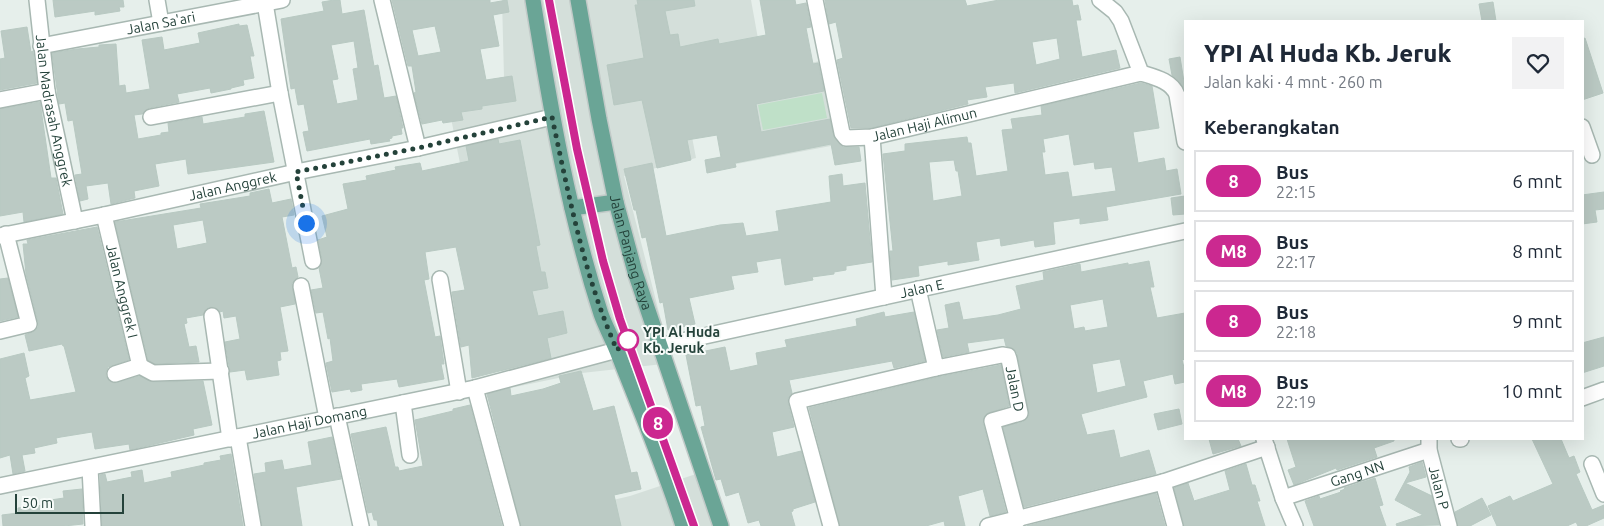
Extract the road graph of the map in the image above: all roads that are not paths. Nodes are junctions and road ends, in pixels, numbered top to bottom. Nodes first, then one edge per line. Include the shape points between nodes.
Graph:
1 (37, 0) edge
2 (157, 0) edge
3 (282, 0) edge
4 (382, 0) edge
5 (533, 0) edge
6 (578, 0) edge
7 (815, 0) edge
8 (1100, 0) edge
9 (265, 3) junction
10 (161, 23) junction
11 (42, 46) junction
12 (1141, 74) junction
13 (47, 91) junction
14 (280, 93) junction
15 (0, 100) edge
16 (151, 117) dead end
17 (552, 117) junction
18 (1584, 132) edge
19 (1184, 136) edge
20 (872, 138) junction
21 (418, 148) junction
22 (1593, 154) edge
23 (296, 172) junction
24 (616, 202) junction
25 (572, 208) junction
26 (104, 215) junction
27 (75, 221) junction
28 (1184, 231) edge
29 (3, 235) edge
30 (313, 261) dead end
31 (440, 279) dead end
32 (302, 286) dead end
33 (918, 289) junction
34 (884, 296) junction
35 (212, 316) dead end
36 (0, 331) edge
37 (659, 346) junction
38 (617, 350) junction
39 (140, 366) junction
40 (936, 368) junction
41 (221, 371) junction
42 (115, 374) dead end
43 (475, 388) junction
44 (1604, 390) edge
45 (459, 392) junction
46 (1584, 397) edge
47 (403, 403) junction
48 (332, 417) junction
49 (234, 438) junction
50 (1266, 443) edge
51 (1429, 444) edge
52 (410, 455) dead end
53 (1592, 464) dead end
54 (90, 468) junction
55 (1163, 482) junction
56 (0, 486) edge
57 (1604, 494) edge
58 (1284, 498) junction
59 (1011, 522) edge
60 (93, 526) edge
61 (253, 526) edge
62 (361, 526) edge
63 (512, 526) edge
64 (683, 526) edge
65 (721, 526) edge
66 (831, 526) edge
67 (988, 526) edge
68 (1176, 526) edge
69 (1295, 526) edge
70 (1449, 526) edge

1 - 11 street, Jalan Madrasah Anggrek
2 - 10 street
3 - 9 street, Jalan Sa'ari
4 - 21 street
5 - 17 main road
6 - 24 main road, Jalan Panjang Raya
7 - 20 street, Jalan Haji Alimun via 843,135 846,138
8 - 12 street via 1115,12 1120,21
9 - 10 street, Jalan Sa'ari
9 - 14 street
10 - 11 street, Jalan Sa'ari
11 - 13 street, Jalan Madrasah Anggrek
12 - 19 street via 1160,78 1175,89
12 - 20 street, Jalan Haji Alimun
13 - 15 street
13 - 27 street, Jalan Madrasah Anggrek
14 - 16 street
14 - 23 street
17 - 21 street, Jalan Anggrek
17 - 25 main road
18 - 22 street
20 - 34 street
21 - 23 street, Jalan Anggrek
23 - 26 street, Jalan Anggrek
23 - 30 street
24 - 25 main road
24 - 37 main road, Jalan Panjang Raya
25 - 38 main road via 599,308
26 - 27 street, Jalan Anggrek
26 - 39 street, Jalan Anggrek I
27 - 29 street, Jalan Anggrek
28 - 33 street, Jalan E
29 - 36 street via 29,324
31 - 45 street
32 - 48 street
33 - 34 street, Jalan E
33 - 40 street
34 - 37 street, Jalan E
35 - 41 street
37 - 65 main road, Jalan Panjang Raya
38 - 43 street, Jalan Haji Domang
38 - 64 main road
39 - 41 street via 153,373
39 - 42 street
40 - 59 street, Jalan D via 1008,356 1020,413 992,421
40 - 66 street via 797,402
41 - 49 street
43 - 45 street, Jalan Haji Domang
43 - 63 street
44 - 46 street
45 - 47 street, Jalan Haji Domang
47 - 48 street, Jalan Haji Domang
47 - 52 street
48 - 49 street, Jalan Haji Domang
48 - 62 street
49 - 54 street, Jalan Haji Domang
49 - 61 street
50 - 55 street
50 - 58 street
51 - 58 street, Gang NN
51 - 70 street, Jalan P
53 - 57 street
54 - 56 street, Jalan Haji Domang
54 - 60 street
55 - 59 street
55 - 68 street
58 - 69 street
59 - 67 street

